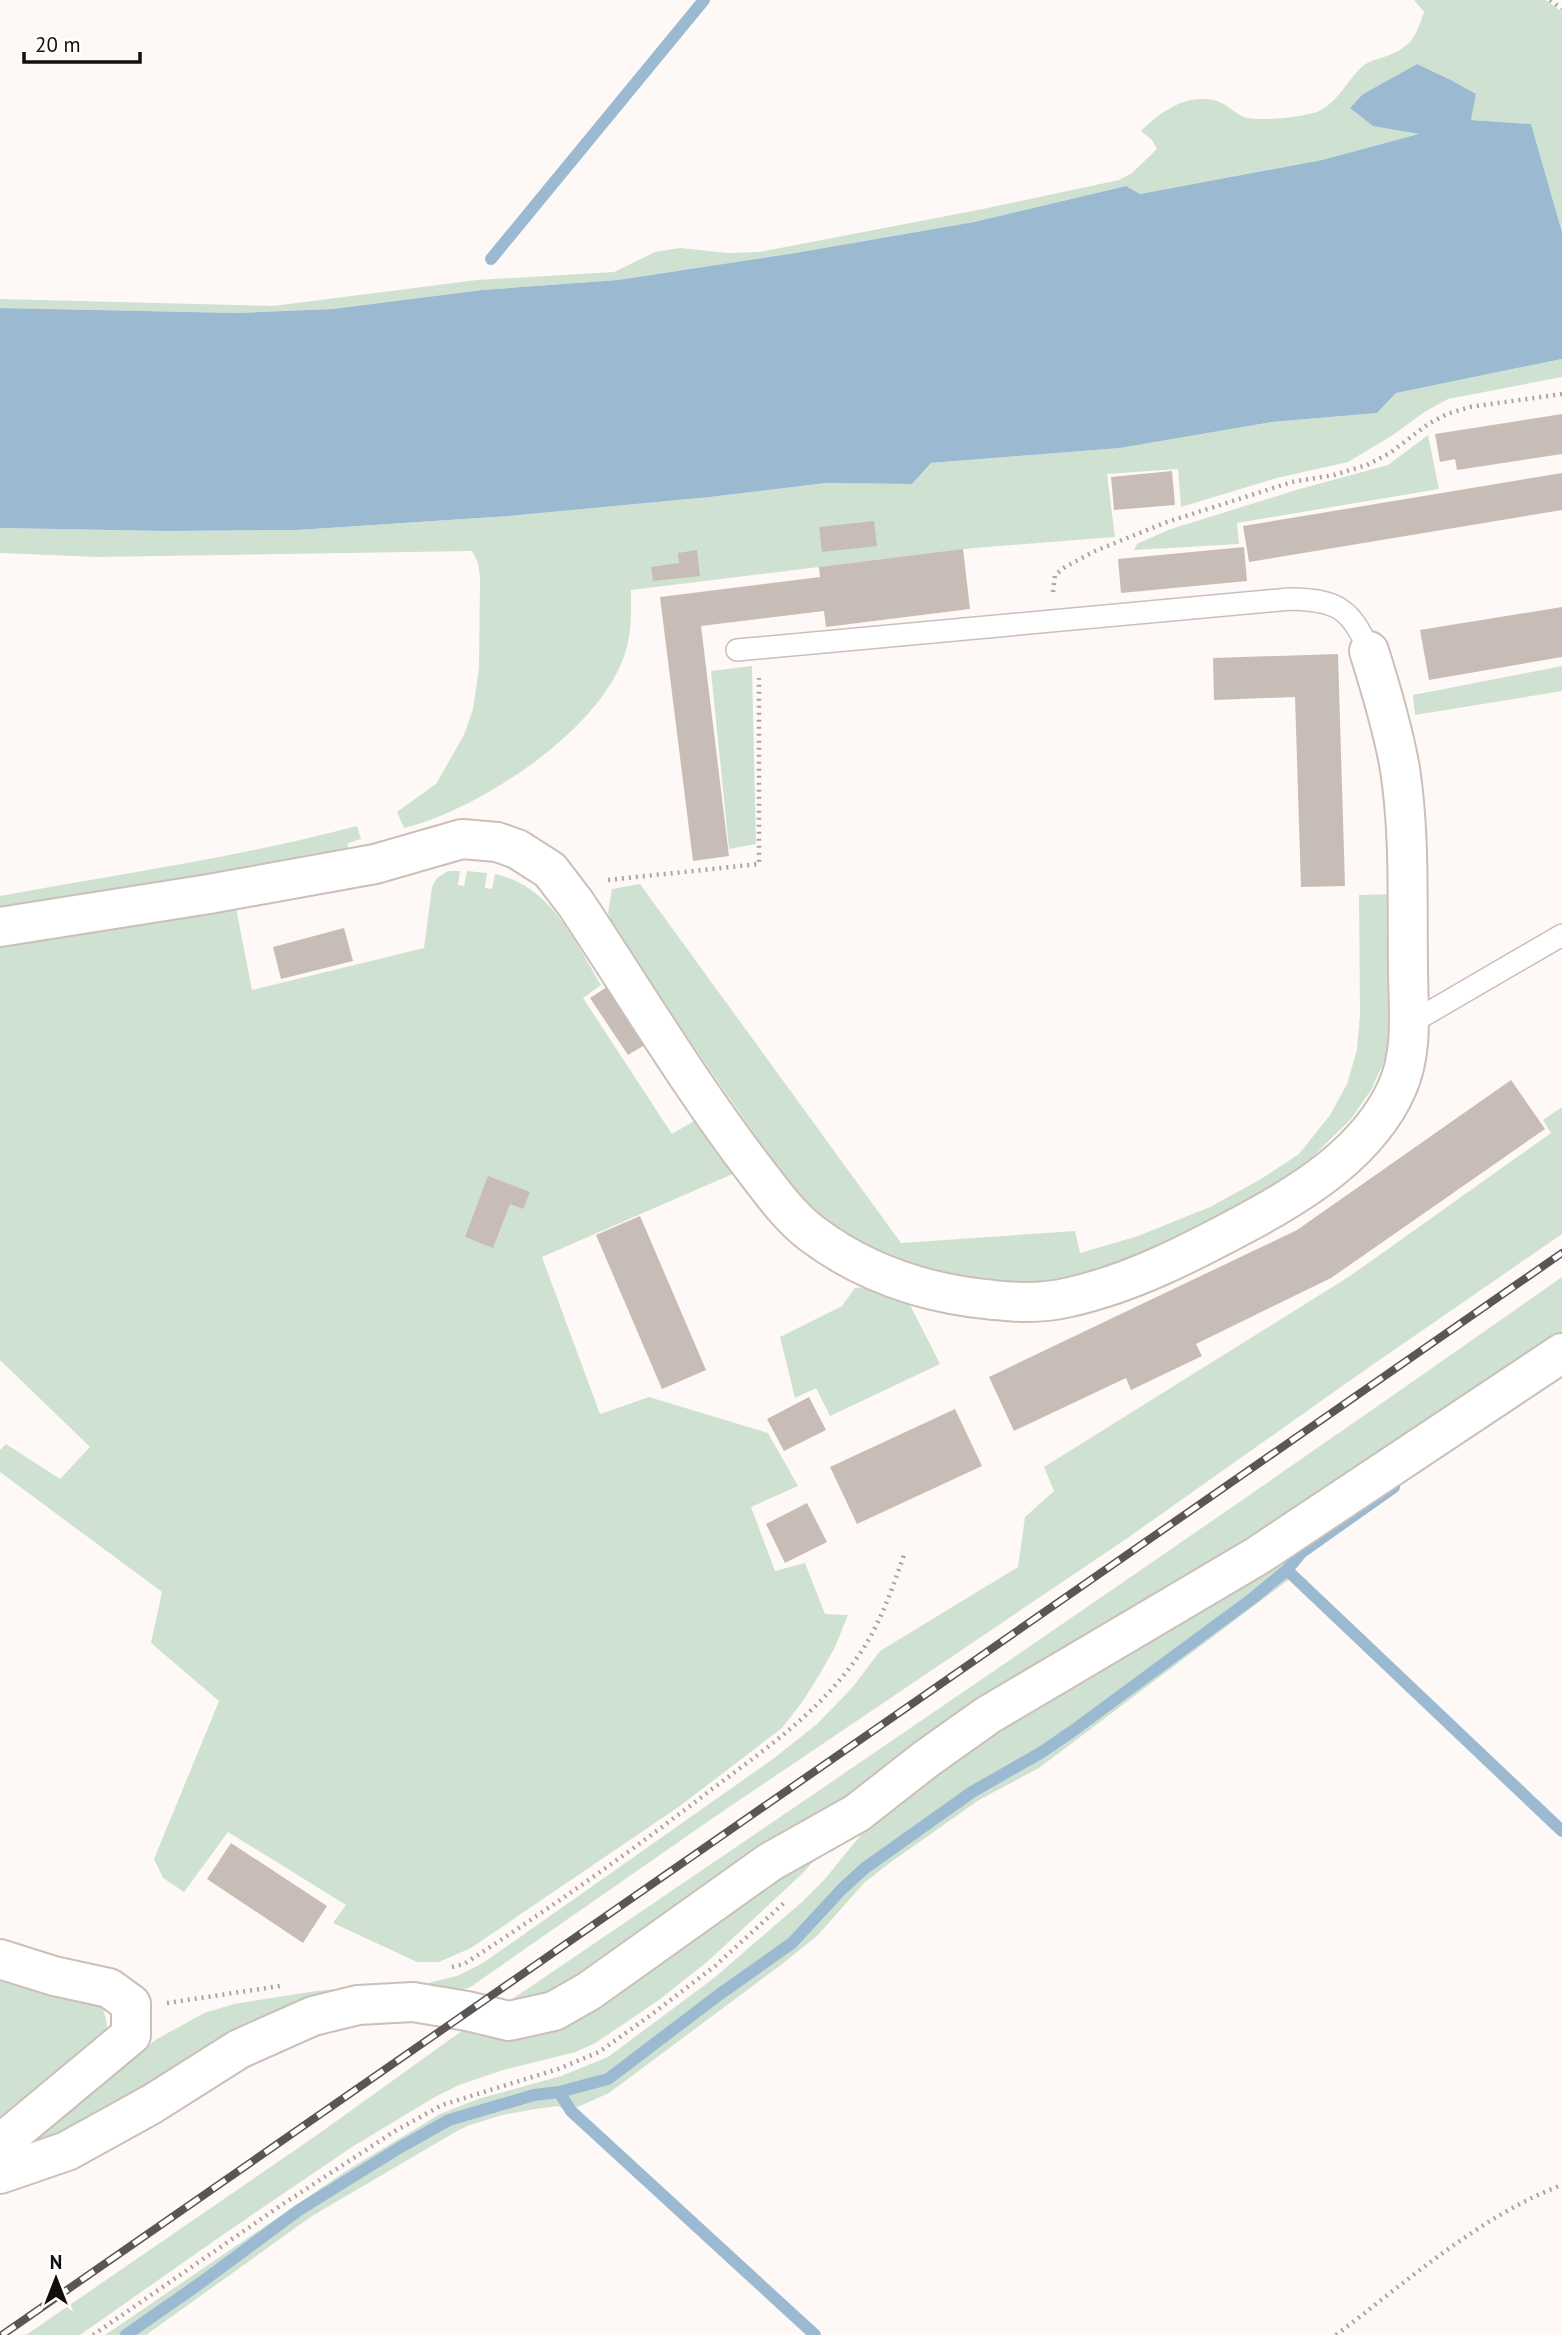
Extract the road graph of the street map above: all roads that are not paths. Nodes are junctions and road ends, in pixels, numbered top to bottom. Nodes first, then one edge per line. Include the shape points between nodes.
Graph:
1 (748, 649) road end
2 (1369, 651) joint
3 (0, 927) edge
4 (1562, 935) edge
5 (1409, 1024) junction
6 (1562, 1353) edge
7 (0, 1959) edge
8 (0, 2144) edge
9 (0, 2174) edge

1 - 2 lane via 1290,599 1336,606 1361,631
2 - 5 street via 1399,766 1404,806
3 - 5 street via 375,864 462,839 517,849 550,870 562,886 736,1147 788,1212 819,1238 875,1272 929,1291 1009,1302 1067,1298 1099,1290 1154,1269 1273,1208 1342,1159 1371,1130 1397,1088 1406,1060
4 - 5 lane
6 - 9 street via 1257,1556 988,1715 857,1813 770,1863 554,2011 509,2021 413,2003 358,2005 313,2017 239,2049 67,2151
7 - 8 street via 109,1989 131,2004 131,2035

